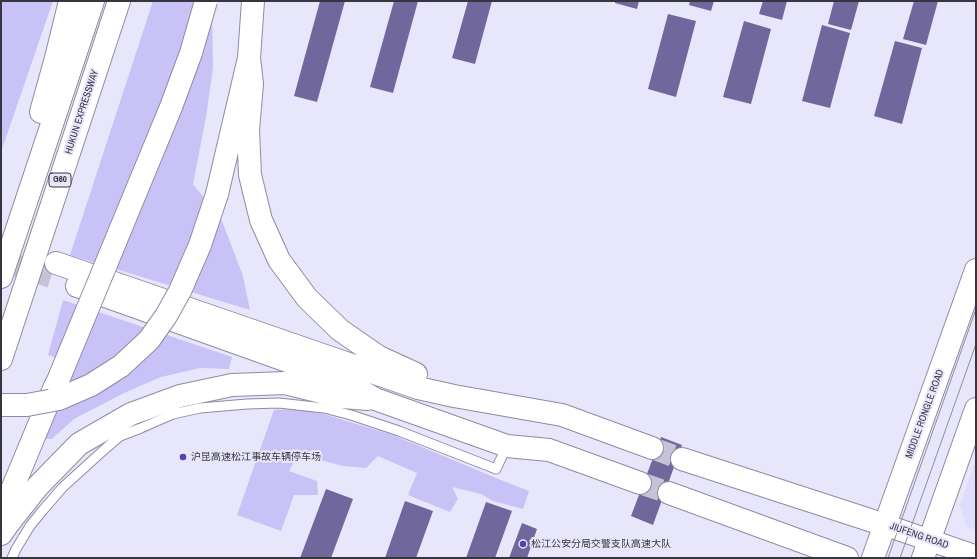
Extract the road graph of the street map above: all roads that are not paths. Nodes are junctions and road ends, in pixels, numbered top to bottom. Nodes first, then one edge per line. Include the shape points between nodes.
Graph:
1 (70, 1) edge
2 (93, 1) edge
3 (119, 1) edge
4 (206, 1) edge
5 (253, 1) edge
6 (249, 58) junction
7 (1, 254) edge
8 (976, 270) edge
9 (1, 277) edge
10 (1, 359) edge
11 (454, 396) junction
12 (375, 399) junction
13 (1, 405) edge
14 (976, 409) edge
15 (507, 446) junction
16 (652, 448) tunnel mouth
17 (682, 459) tunnel mouth
18 (640, 483) tunnel mouth
19 (669, 493) tunnel mouth
20 (1, 516) edge
21 (885, 525) junction
22 (1, 534) edge
23 (926, 549) edge
24 (976, 556) edge
25 (12, 558) edge
26 (846, 558) edge
27 (873, 558) edge

1 - 7 main road
2 - 9 main road, G60
3 - 10 main road, HUKUN EXPRESSWAY / G60
4 - 20 main road, bridge via 166,120
5 - 6 main road
6 - 11 main road via 252,84 248,130 250,175 261,220 279,260 307,298 340,330 379,356
6 - 13 main road, bridge via 217,194 200,245 180,291 149,340 121,366 91,385 59,398 27,405
8 - 21 main road, MIDDLE RONGLE ROAD
11 - 12 main road via 410,385 54,270 346,382
11 - 16 main road via 562,415
12 - 15 main road
12 - 22 main road via 342,397 285,383 232,385 180,396 131,414 79,444 38,486
14 - 23 main road
15 - 18 main road via 549,450
15 - 25 lane via 496,469 352,414 324,408 279,403 247,404 200,408 173,414 120,436 106,448 63,487 43,510 30,526
17 - 21 main road
19 - 26 main road
21 - 23 street, JIUFENG ROAD
21 - 27 main road, MIDDLE RONGLE ROAD
23 - 24 street, JIUFENG ROAD

